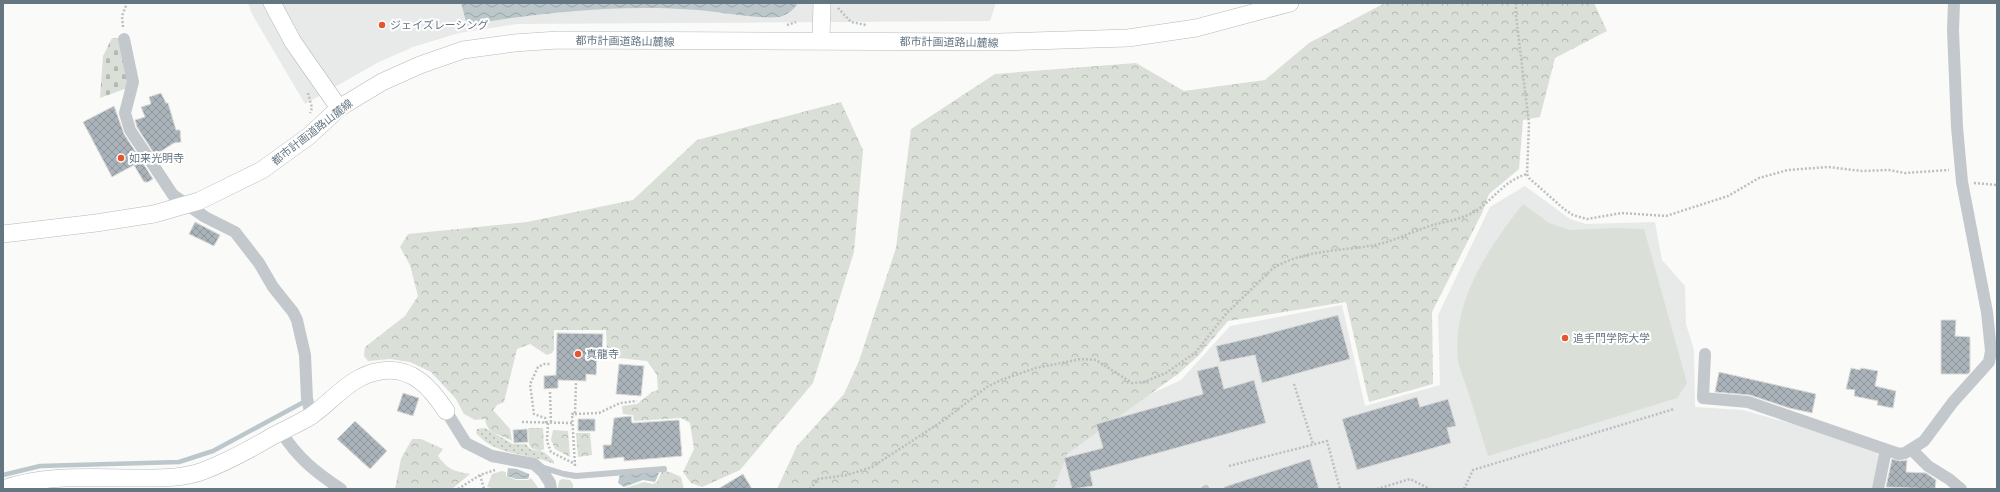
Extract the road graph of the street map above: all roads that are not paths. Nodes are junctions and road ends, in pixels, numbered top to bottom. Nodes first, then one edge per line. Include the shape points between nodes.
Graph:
1 (272, 3) edge
2 (822, 3) edge
3 (1290, 3) edge
4 (1954, 3) edge
5 (124, 39) road end
6 (821, 40) junction
7 (339, 108) junction
8 (186, 204) junction
9 (3, 234) edge
10 (1705, 354) dead end
11 (1993, 361) edge
12 (446, 411) joint
13 (311, 415) junction
14 (281, 432) junction
15 (1886, 450) junction
16 (1912, 450) junction
17 (534, 464) junction
18 (664, 469) dead end
19 (3, 489) edge
20 (341, 489) edge
21 (551, 489) edge
22 (1878, 489) edge
23 (1961, 489) edge

1 - 7 street via 293,42
2 - 6 street
3 - 6 street, 都市計画道路山麓線 via 1196,28 1128,38 999,42
4 - 11 street via 1956,105 1962,179 1987,312
5 - 8 street via 133,82 125,113 130,130 173,195
6 - 7 street, 都市計画道路山麓線 via 558,40 463,50 420,64 382,82
7 - 8 street, 都市計画道路山麓線 via 310,136 262,170 199,201
8 - 9 street, 都市計画道路山麓線 via 154,214
8 - 13 street via 235,232 293,312 305,355 307,399
10 - 15 street via 1703,398 1748,402
11 - 16 street via 1952,402 1924,441
12 - 13 street via 432,390 421,381 408,374 382,370 358,378
12 - 17 street via 466,444 492,456
13 - 14 street
14 - 19 street via 228,461 189,475 167,478 69,478 32,481
14 - 20 street via 293,450 313,470
15 - 16 street via 1898,454
15 - 22 street
16 - 23 street via 1928,466
17 - 18 lane via 576,476
17 - 21 street via 543,472

